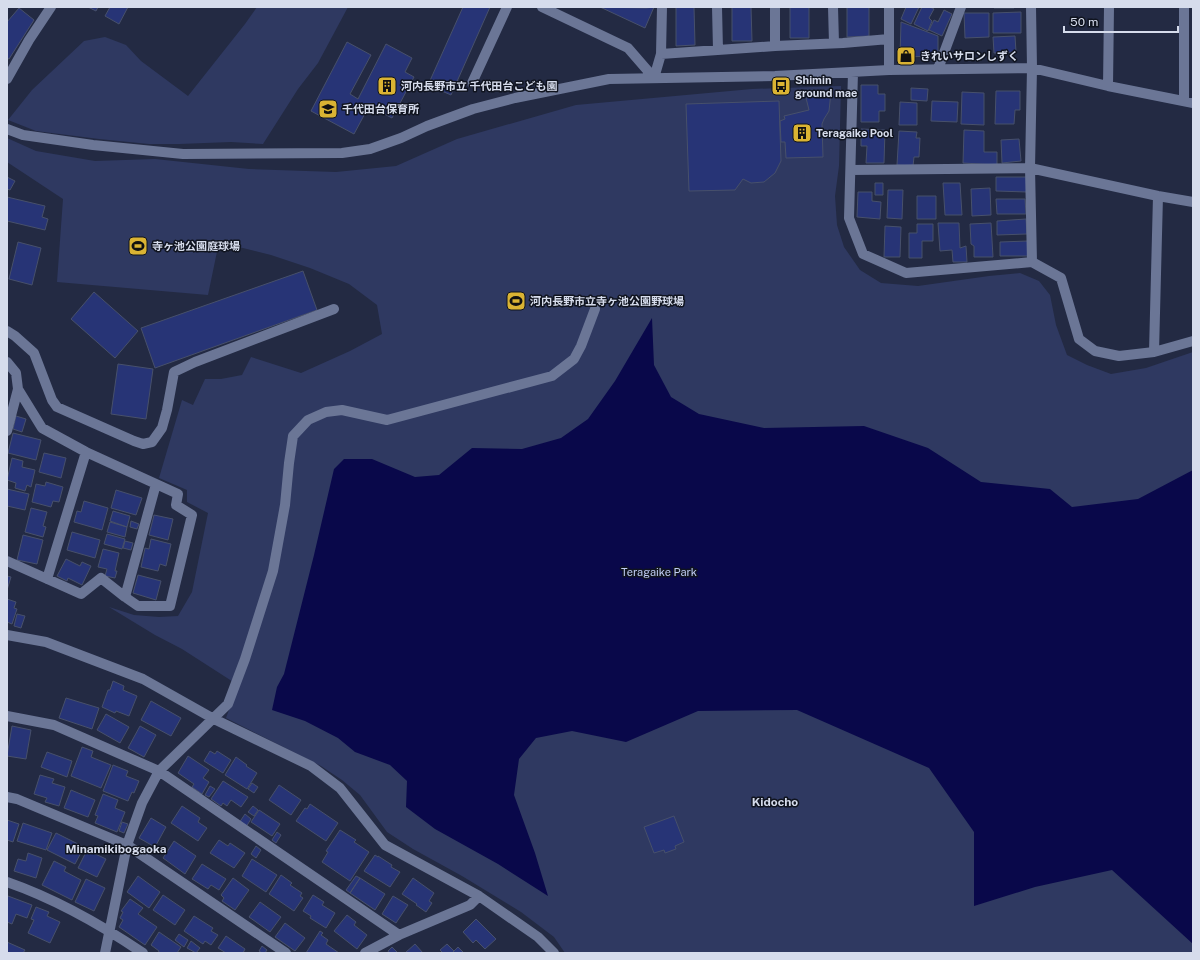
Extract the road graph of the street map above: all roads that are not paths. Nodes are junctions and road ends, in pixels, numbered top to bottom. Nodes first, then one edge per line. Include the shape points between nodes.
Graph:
1 (51, 7) edge
2 (507, 7) edge
3 (542, 7) edge
4 (662, 7) edge
5 (717, 7) edge
6 (775, 7) edge
7 (833, 7) edge
8 (889, 7) edge
9 (1031, 7) edge
10 (1109, 7) edge
11 (1184, 7) edge
12 (958, 8) edge
13 (889, 38) junction
14 (834, 44) junction
15 (775, 46) junction
16 (718, 50) junction
17 (661, 54) junction
18 (1032, 68) junction
19 (938, 69) junction
20 (889, 70) junction
21 (853, 72) junction
22 (654, 78) junction
23 (7, 79) edge
24 (472, 83) dead end
25 (1108, 86) junction
26 (1188, 102) edge
27 (7, 129) edge
28 (1030, 168) junction
29 (851, 170) junction
30 (1158, 196) junction
31 (1193, 202) edge
32 (1032, 262) junction
33 (334, 309) dead end
34 (595, 309) dead end
35 (7, 331) edge
36 (1193, 341) edge
37 (1154, 352) junction
38 (7, 362) edge
39 (18, 389) junction
40 (7, 431) edge
41 (86, 452) junction
42 (156, 484) junction
43 (7, 561) edge
44 (47, 579) junction
45 (125, 597) junction
46 (7, 635) edge
47 (7, 716) edge
48 (214, 719) junction
49 (159, 772) junction
50 (7, 797) edge
51 (127, 845) junction
52 (7, 882) edge
53 (480, 896) junction
54 (110, 931) junction
55 (399, 935) junction
56 (105, 953) edge
57 (143, 953) edge
58 (286, 953) edge
59 (365, 953) edge
60 (554, 953) edge

1 - 23 street
2 - 24 street
3 - 22 street via 628,48
4 - 17 street
5 - 16 street
6 - 15 street
7 - 14 street
8 - 13 street
9 - 18 street
10 - 25 street
11 - 26 street
12 - 19 street
13 - 14 street
13 - 20 street
14 - 15 street
15 - 16 street
16 - 17 street
17 - 22 street
18 - 19 street
18 - 25 street
18 - 28 street
19 - 20 street
20 - 21 street
21 - 22 street
21 - 29 street
22 - 27 street via 609,79 515,98 473,109 370,149 342,153 183,154 22,135
25 - 26 street
28 - 29 street
28 - 30 street
28 - 32 street
29 - 32 street via 849,218 863,254 906,274
30 - 31 street
30 - 37 street
32 - 37 street via 1061,278 1079,338 1095,351 1119,356
33 - 35 street via 174,372 162,428 152,442 143,444 57,407 34,353
34 - 48 street via 574,359 552,376 387,420 342,410 326,412 308,420 293,436 285,505 273,571 228,704
36 - 37 street
38 - 39 street via 16,373
39 - 40 street
39 - 41 street via 42,428
41 - 42 street
41 - 44 street
42 - 45 street
42 - 45 street via 178,494 176,505 192,515 170,606 138,606
43 - 44 street
44 - 45 street via 82,594 101,578
46 - 48 street via 46,642 143,679
47 - 49 street via 54,725
48 - 49 street
48 - 53 street via 311,766 340,788 385,845
49 - 51 street via 142,803
49 - 55 street
50 - 51 street
51 - 54 street
51 - 58 street
52 - 54 street via 43,895
53 - 55 street via 470,905
53 - 60 street via 538,937
54 - 56 street
54 - 57 street
55 - 59 street

